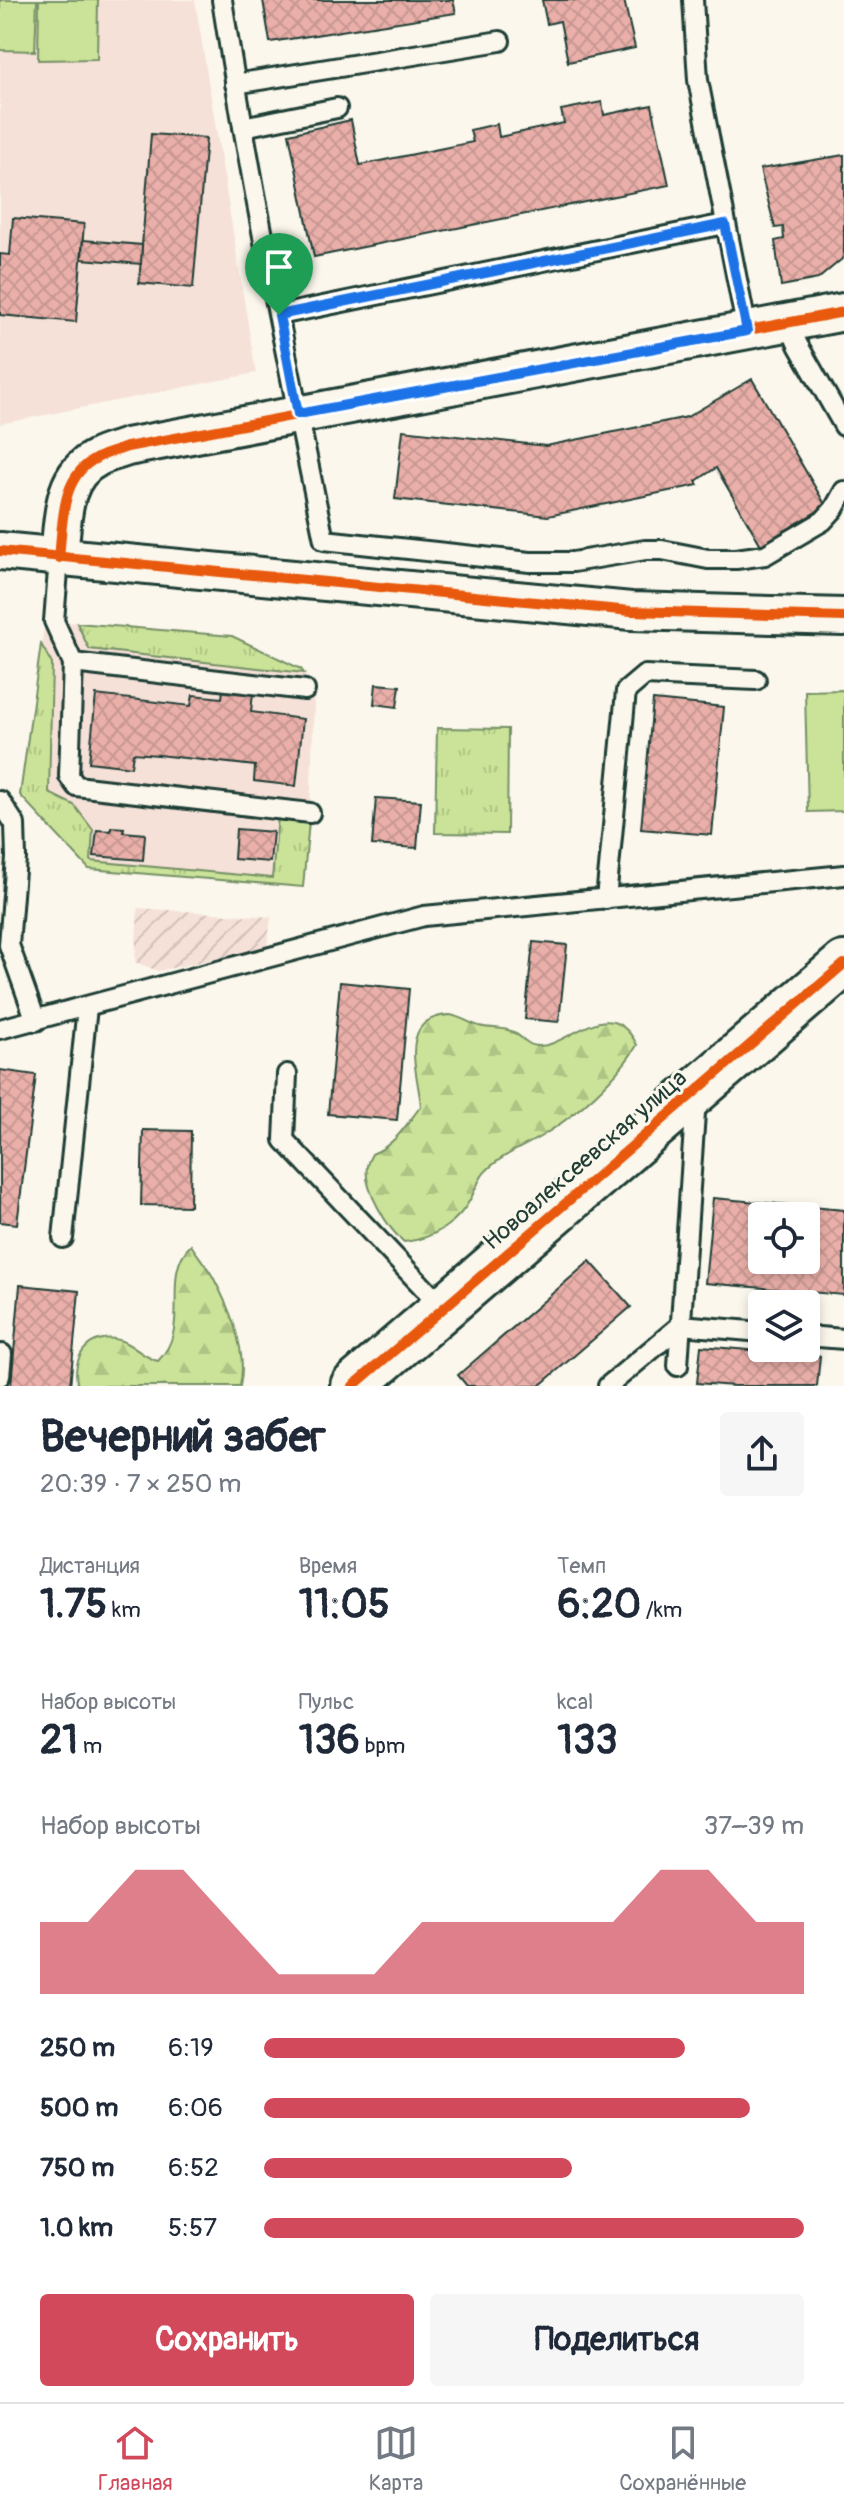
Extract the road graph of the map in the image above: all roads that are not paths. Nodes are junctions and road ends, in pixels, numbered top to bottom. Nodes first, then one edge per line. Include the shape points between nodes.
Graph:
1 (222, 0) edge
2 (693, 0) edge
3 (500, 41) dead end
4 (235, 84) junction
5 (337, 108) dead end
6 (243, 127) junction
7 (725, 224) junction
8 (844, 312) edge
9 (279, 315) junction
10 (789, 324) junction
11 (747, 331) junction
12 (298, 414) junction
13 (844, 426) edge
14 (844, 491) edge
15 (0, 551) edge
16 (59, 558) junction
17 (844, 617) edge
18 (73, 663) junction
19 (756, 680) dead end
20 (305, 690) dead end
21 (0, 801) edge
22 (310, 813) dead end
23 (844, 875) edge
24 (606, 899) junction
25 (844, 964) edge
26 (87, 1007) junction
27 (36, 1021) junction
28 (0, 1029) edge
29 (287, 1074) dead end
30 (696, 1091) junction
31 (63, 1238) dead end
32 (443, 1308) junction
33 (681, 1325) junction
34 (748, 1331) edge
35 (820, 1337) edge
36 (844, 1339) edge
37 (2, 1354) edge
38 (678, 1366) dead end
39 (0, 1376) edge
40 (353, 1386) edge
41 (608, 1386) edge

1 - 4 lane
2 - 7 lane via 698,80
3 - 4 lane
4 - 6 lane
5 - 6 lane
6 - 9 lane
7 - 9 lane
7 - 11 lane
8 - 10 street
9 - 12 lane
10 - 11 street
10 - 13 lane
11 - 12 street
12 - 14 lane via 324,540 530,562 573,562 645,550 736,559 765,555 823,521
12 - 16 street via 127,447 95,459 73,478
15 - 16 street
16 - 17 street via 631,611
16 - 18 lane via 54,621
18 - 20 lane
18 - 22 lane via 69,776 76,786
19 - 24 lane via 645,675 626,691
21 - 27 lane via 15,824 9,945
23 - 24 lane
24 - 26 lane via 424,916
25 - 30 street, Новоалексеевская улица
26 - 27 lane
26 - 31 lane
27 - 28 lane
29 - 32 lane via 284,1140
30 - 32 street, Новоалексеевская улица
30 - 33 lane
32 - 40 street, Новоалексеевская улица
33 - 34 lane
33 - 38 lane
33 - 41 lane
35 - 36 lane
37 - 39 lane

